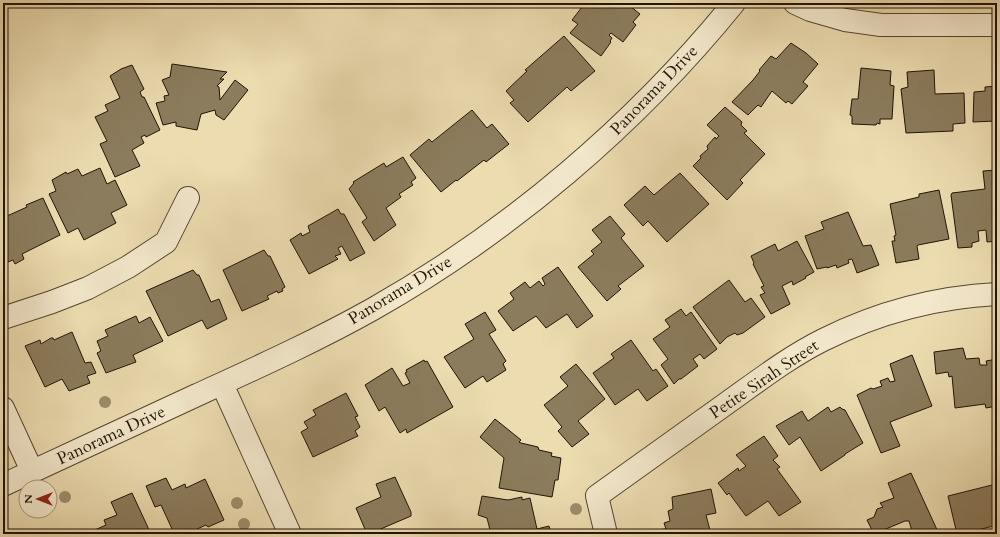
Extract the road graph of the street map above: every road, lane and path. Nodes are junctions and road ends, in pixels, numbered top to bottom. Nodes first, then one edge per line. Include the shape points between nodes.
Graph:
1 (734, 3) edge
2 (795, 3) edge
3 (997, 25) edge
4 (188, 198) dead end
5 (997, 294) edge
6 (3, 318) edge
7 (222, 384) junction
8 (3, 408) edge
9 (32, 471) junction
10 (3, 485) edge
11 (290, 534) edge
12 (606, 534) edge

1 - 7 street, Panorama Drive via 660,87 611,135 542,194 488,235 374,308
2 - 3 street via 845,20 881,25
4 - 6 street via 166,242 128,267 88,288
5 - 12 street, Petite Sirah Street via 950,298 906,308 822,340 783,363 597,496
7 - 9 street, Panorama Drive
7 - 11 street
8 - 9 street
9 - 10 street, Panorama Drive

